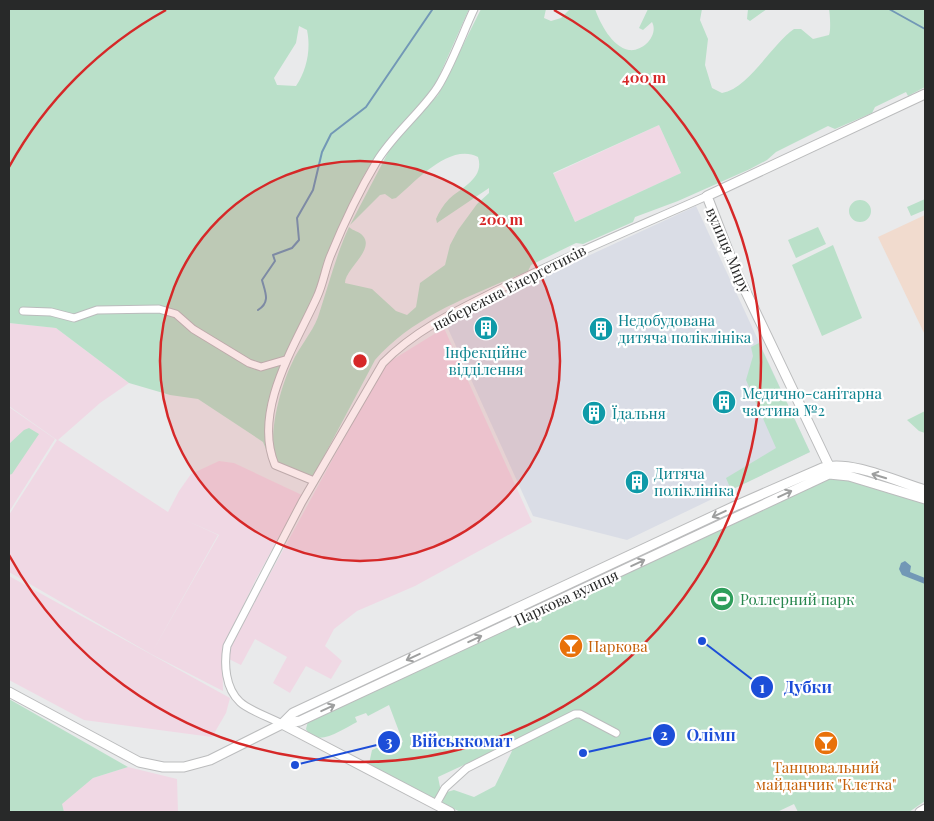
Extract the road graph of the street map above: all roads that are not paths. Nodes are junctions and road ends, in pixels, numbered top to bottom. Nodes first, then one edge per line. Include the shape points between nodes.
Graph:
1 (474, 9) edge
2 (925, 94) edge
3 (707, 196) junction
4 (23, 311) dead end
5 (285, 360) junction
6 (828, 466) junction
7 (835, 474) junction
8 (314, 481) junction
9 (925, 490) edge
10 (925, 499) edge
11 (9, 692) edge
12 (282, 724) junction
13 (616, 733) dead end
14 (436, 804) junction
15 (925, 809) edge
16 (450, 812) edge
17 (920, 812) edge

1 - 5 street via 436,90 376,162
2 - 3 street, набережна Енергетиків
3 - 6 street, вулиця Миру via 736,271
3 - 8 street, набережна Енергетиків via 581,250 444,317 395,352 372,381
4 - 5 street via 51,312 74,318 97,310 158,309 176,314 193,329 249,363 261,367
5 - 8 street via 272,406 269,430 272,458 275,465
6 - 7 street, вулиця Миру
9 -> 6 street via 852,468
6 -> 12 street, Паркова вулиця via 735,506 293,713
7 - 10 street, Паркова вулиця
12 -> 7 street, Паркова вулиця via 300,721 829,474
8 - 12 street, набережна Енергетиків via 227,646 224,664 230,686 240,702
11 - 12 street via 139,762 164,767 210,760
12 - 14 street
13 - 14 street via 575,714 467,768 445,788
14 - 16 street
15 - 17 street

